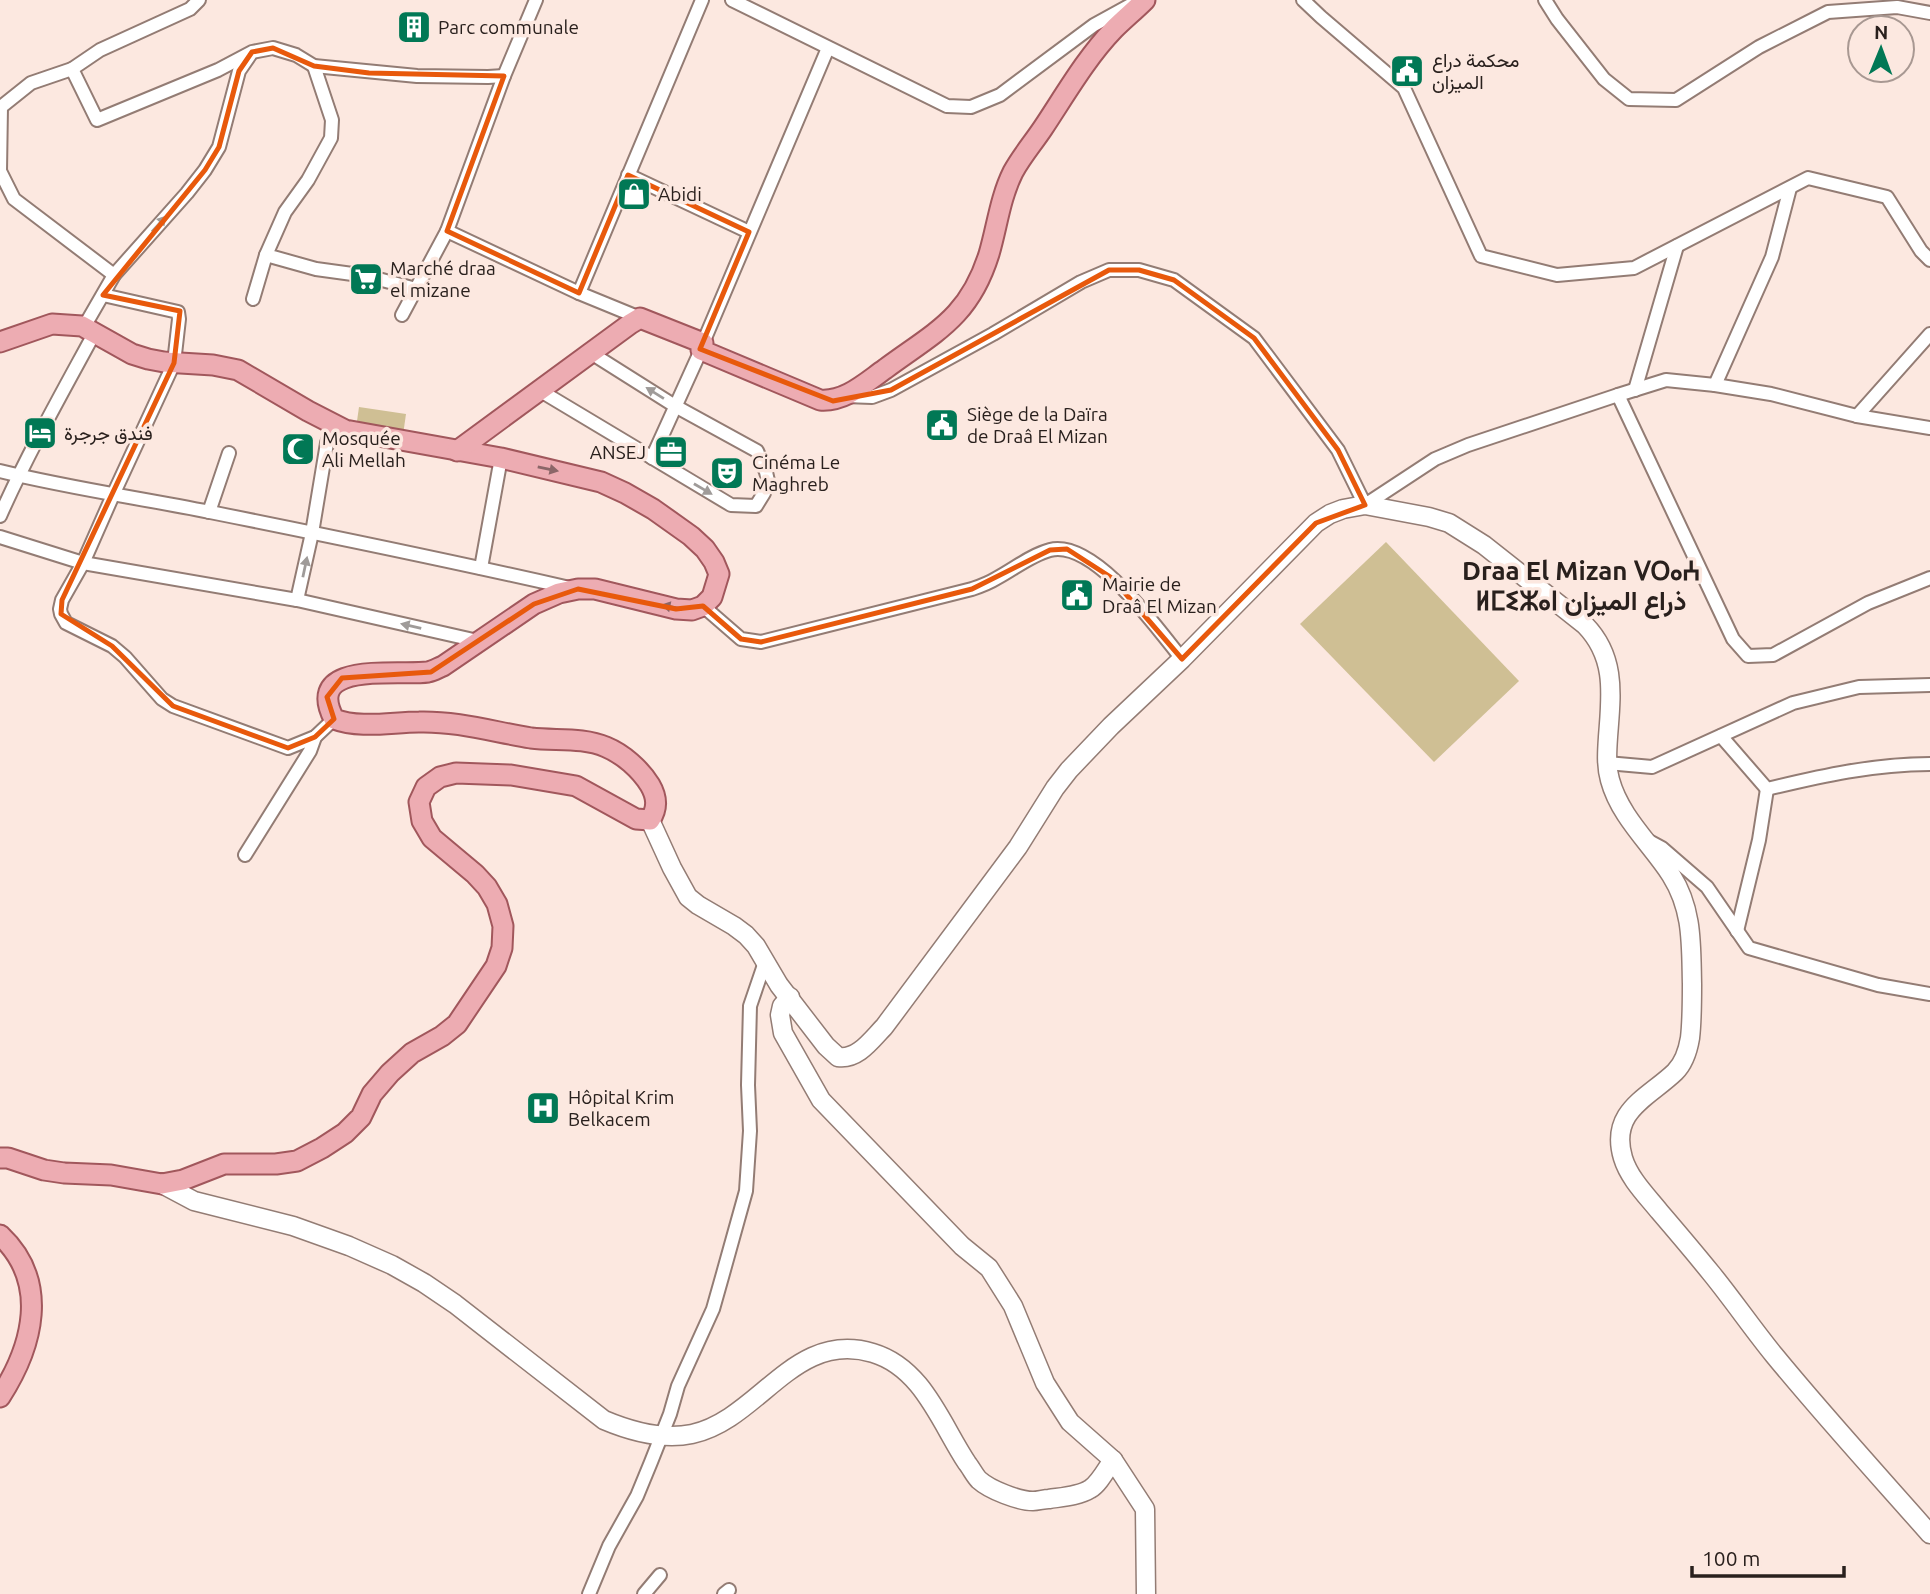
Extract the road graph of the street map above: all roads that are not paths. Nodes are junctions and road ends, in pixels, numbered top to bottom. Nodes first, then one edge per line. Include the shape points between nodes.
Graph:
1 (199, 0) edge
2 (536, 0) edge
3 (702, 0) edge
4 (732, 0) edge
5 (1143, 0) edge
6 (1304, 0) edge
7 (1545, 0) edge
8 (1930, 13) edge
9 (828, 48) junction
10 (252, 52) junction
11 (314, 66) junction
12 (72, 69) junction
13 (504, 76) junction
14 (628, 175) junction
15 (1790, 188) junction
16 (447, 231) junction
17 (749, 232) junction
18 (1677, 246) junction
19 (266, 256) junction
20 (1930, 260) edge
21 (114, 275) junction
22 (415, 289) junction
23 (579, 293) junction
24 (103, 295) junction
25 (253, 299) dead end
26 (402, 315) dead end
27 (640, 318) junction
28 (90, 329) junction
29 (1930, 334) edge
30 (0, 342) edge
31 (702, 346) junction
32 (592, 353) junction
33 (174, 363) junction
34 (1715, 385) junction
35 (540, 390) junction
36 (1635, 390) junction
37 (845, 396) junction
38 (1618, 396) junction
39 (676, 406) junction
40 (1857, 416) junction
41 (334, 425) junction
42 (1930, 428) edge
43 (457, 451) junction
44 (229, 453) dead end
45 (501, 458) junction
46 (652, 458) junction
47 (0, 471) edge
48 (18, 475) junction
49 (113, 495) junction
50 (1365, 505) junction
51 (209, 512) junction
52 (0, 516) edge
53 (312, 533) junction
54 (0, 537) edge
55 (83, 563) junction
56 (481, 568) junction
57 (1930, 578) edge
58 (578, 589) junction
59 (297, 600) junction
60 (703, 606) junction
61 (478, 641) junction
62 (1182, 659) junction
63 (1930, 685) edge
64 (334, 719) junction
65 (1721, 736) junction
66 (315, 737) junction
67 (1607, 763) junction
68 (1930, 764) edge
69 (1767, 789) junction
70 (650, 820) junction
71 (1643, 838) junction
72 (245, 855) dead end
73 (1737, 931) junction
74 (765, 962) junction
75 (1930, 995) edge
76 (790, 998) junction
77 (0, 1158) edge
78 (162, 1184) junction
79 (0, 1234) edge
80 (0, 1397) edge
81 (662, 1435) junction
82 (1113, 1460) junction
83 (1929, 1529) edge
84 (660, 1575) dead end
85 (589, 1594) edge
86 (644, 1594) edge
87 (1146, 1594) edge

1 - 12 street via 190,9 100,50
2 - 13 street
3 - 14 street
4 - 9 street
5 - 9 street via 1094,25 1000,95 971,107 947,106
5 - 37 main road via 1080,72 1014,171 980,276 956,316
6 - 18 street via 1404,88 1481,256 1557,275 1634,268
7 - 8 street via 1604,79 1629,99 1676,100 1759,47 1828,12 1897,7
9 - 17 street
10 - 11 street via 273,47
10 - 12 street via 97,120
21 -> 10 street via 205,170 219,147 239,71
11 - 13 street via 417,76
11 - 19 street via 332,120 331,138 285,212
12 - 21 street via 31,83 1,107 0,171 14,199
13 - 16 street
14 - 17 street
14 - 23 street
15 - 18 street
15 - 20 street via 1808,178 1886,197
15 - 34 street via 1772,257
16 - 22 street
16 - 23 street
17 - 31 street
18 - 36 street
19 - 22 street
19 - 25 street
21 - 24 street
22 - 26 street
23 - 27 street
24 - 28 street
24 - 33 street via 178,312
27 - 31 main road
27 - 32 main road
28 - 30 main road via 52,324
28 - 33 main road via 132,354
28 - 48 street
29 - 40 street
31 - 37 main road via 820,400
31 - 39 street
32 - 35 main road
39 -> 32 street
33 - 41 main road via 238,370
33 - 49 street
34 - 36 street via 1666,380
34 - 40 street
35 - 43 main road
35 - 46 street
36 - 38 street
37 - 50 street via 872,397 891,390 1081,282 1109,270 1139,270 1174,280 1254,338 1338,450
38 - 50 street via 1435,459
38 - 57 street via 1733,639 1748,656 1773,655 1868,603
39 - 46 street
46 -> 39 street via 731,505 756,506 764,493 768,481 757,451
40 - 42 street
41 - 43 main road
41 - 53 street
43 - 45 main road
44 - 51 street
45 - 56 street
45 -> 60 main road via 601,482 653,509 691,536 705,549 719,574 712,597
47 - 48 street
48 - 49 street
48 - 52 street
49 - 51 street
49 - 55 street
50 - 62 main road via 1343,509 1316,523
50 - 67 main road via 1449,523 1585,625 1601,646 1611,679
51 - 53 street
53 - 56 street
59 -> 53 street
54 - 55 street
55 - 59 street
55 - 66 street via 60,604 63,619 112,646 162,699 289,748
56 - 58 street
60 -> 58 main road via 676,609 614,592
58 - 61 main road via 534,604
61 -> 59 street
60 - 62 street via 741,639 761,642 972,589 1050,550 1067,549 1089,559 1112,578
61 - 64 main road via 431,672 342,678 327,697
62 - 76 main road via 1069,770 1018,847 884,1027 860,1051 844,1058 833,1053
63 - 65 street via 1859,687 1793,703
64 - 66 street
64 - 70 main road via 346,723 447,723 605,746 635,767 656,796
65 - 67 street via 1652,767
65 - 69 street
66 - 72 street
67 - 71 main road via 1615,796
68 - 69 street via 1840,772
69 - 73 street
70 - 74 main road via 688,897 746,935
70 - 78 main road via 636,820 576,786 511,775 456,773 426,787 420,812 432,838 475,874 497,904 503,926 496,966 457,1024 390,1073 345,1133 297,1161 224,1164
71 - 73 street via 1662,848 1707,887
71 - 83 main road via 1683,897 1692,935 1692,1018 1684,1059 1635,1104 1625,1120 1621,1145 1626,1166 1773,1354
73 - 75 street via 1749,948
74 - 76 main road
74 - 81 street via 750,1006 746,1191 713,1309 678,1386
76 - 82 main road via 780,1015 783,1033 821,1100 962,1246 989,1268 1013,1306 1045,1383 1070,1422
77 - 78 main road via 54,1172
78 - 81 main road via 194,1201 293,1226 392,1265 455,1304 604,1420 631,1431
79 - 80 main road via 20,1259 31,1299 25,1350
81 - 82 main road via 691,1435 712,1427 734,1415 796,1364 821,1352 847,1348 874,1353 903,1368 929,1397 979,1480 1004,1494 1031,1501 1091,1489
81 - 85 street
82 - 87 main road via 1145,1509
84 - 86 street

